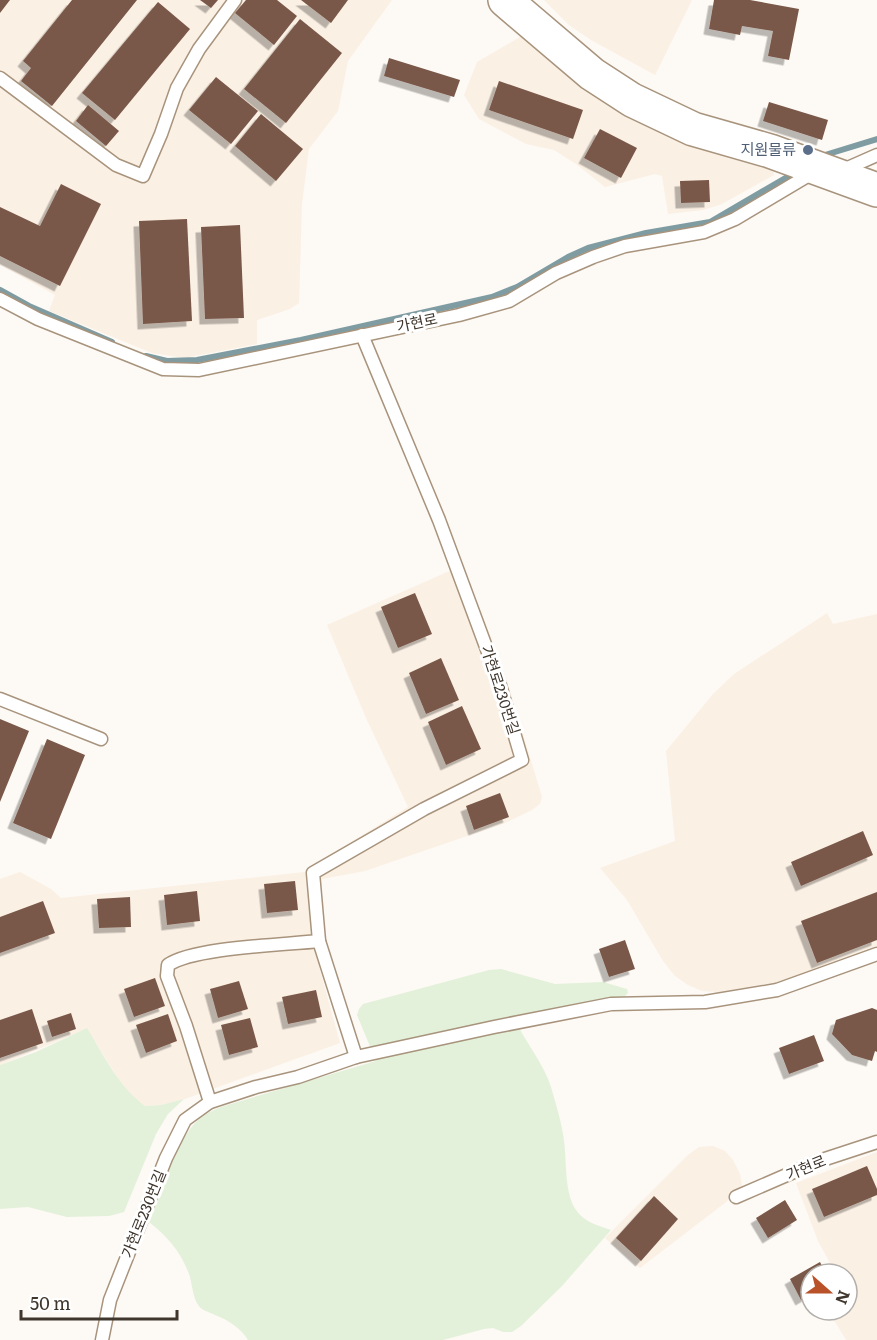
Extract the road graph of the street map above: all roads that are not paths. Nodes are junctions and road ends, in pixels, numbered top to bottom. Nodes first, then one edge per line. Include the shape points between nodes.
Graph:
1 (235, 0) edge
2 (505, 0) edge
3 (0, 78) edge
4 (877, 155) edge
5 (828, 171) junction
6 (877, 190) edge
7 (0, 299) edge
8 (362, 335) junction
9 (0, 699) edge
10 (101, 739) dead end
11 (319, 941) junction
12 (877, 954) edge
13 (356, 1057) junction
14 (210, 1102) junction
15 (877, 1142) edge
16 (736, 1197) dead end
17 (102, 1340) edge

1 - 3 lane via 199,49 177,88 143,176 116,165
2 - 5 street via 592,74 632,100 693,129
4 - 5 lane, 가현로
5 - 6 street
5 - 8 lane, 가현로 via 704,232 625,246 592,257 509,301
7 - 8 lane, 가현로 via 38,319 163,369 199,370
8 - 11 lane, 가현로230번길 via 443,531 499,682 522,760 424,809 313,873
9 - 10 lane
11 - 13 lane, 가현로230번길
11 - 14 lane via 211,952 177,959 168,965 167,976
12 - 13 lane, 가현로230번길 via 777,990 705,1002 611,1004
13 - 14 lane, 가현로230번길
14 - 17 lane, 가현로230번길 via 185,1120 166,1158 110,1300
15 - 16 lane, 가현로 via 819,1161

